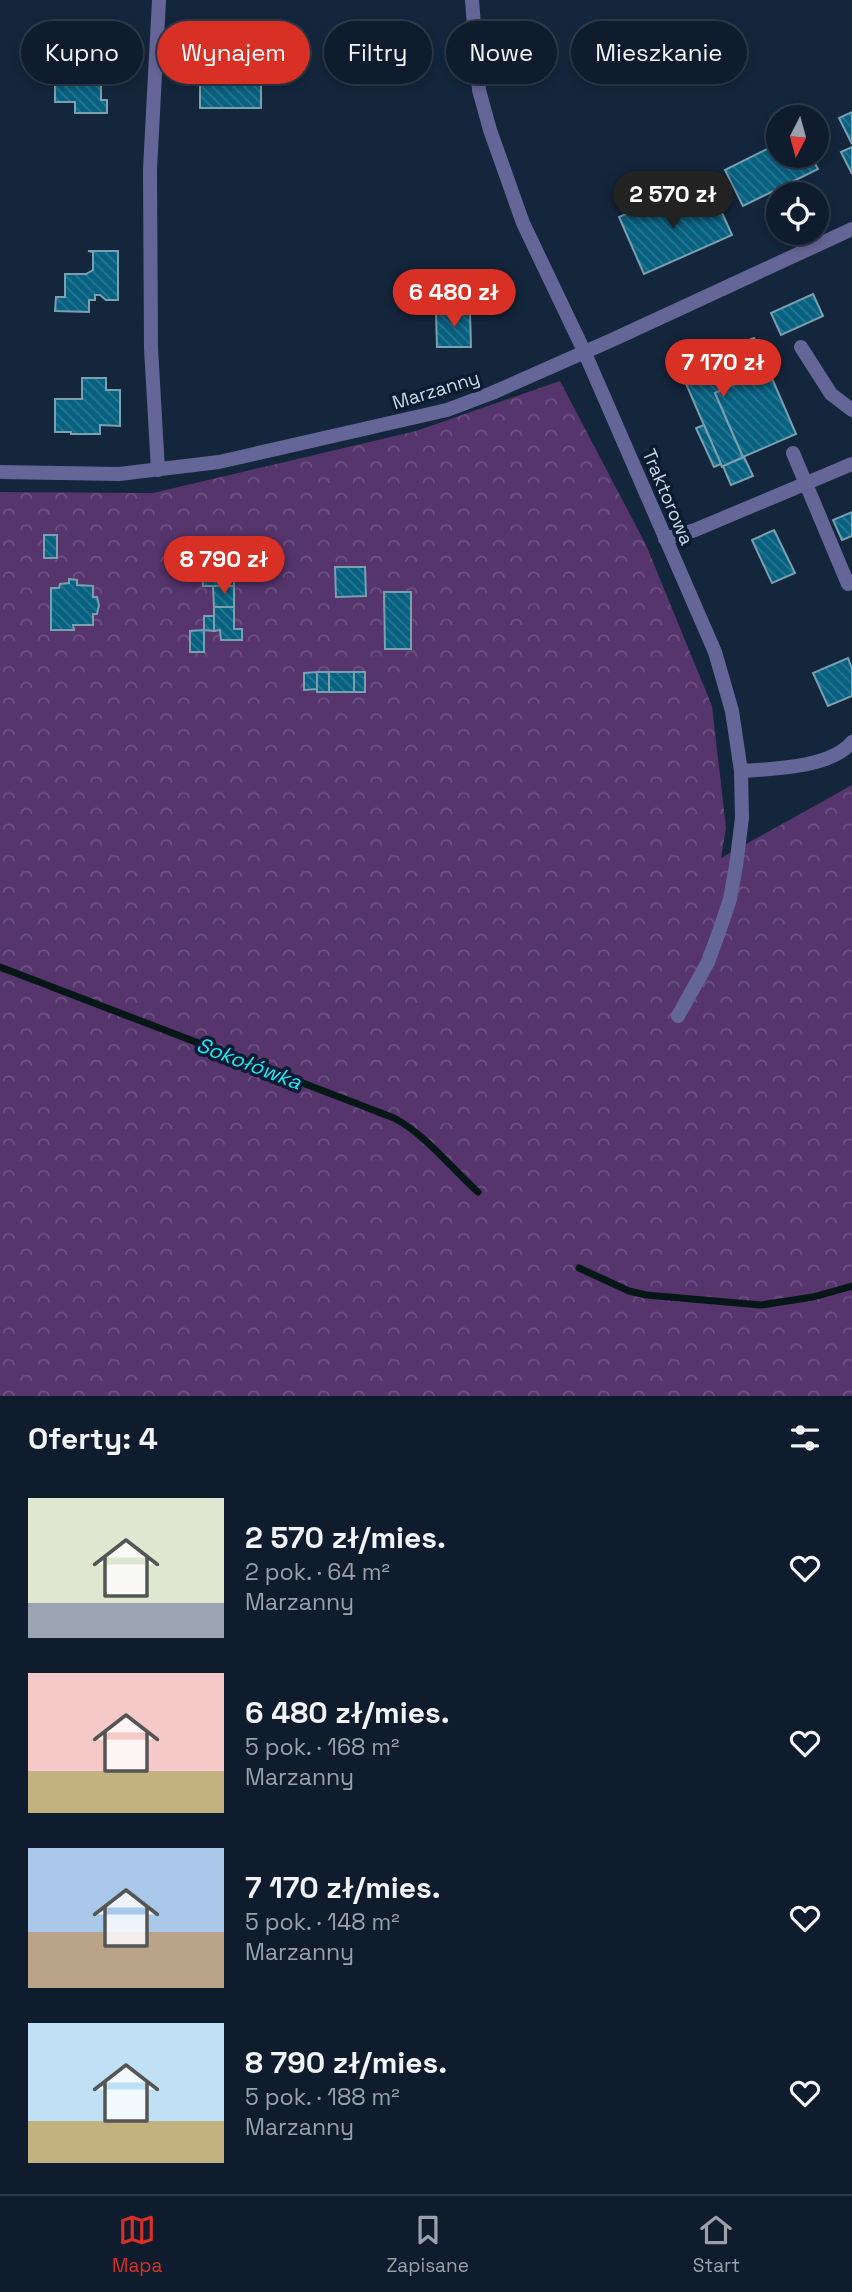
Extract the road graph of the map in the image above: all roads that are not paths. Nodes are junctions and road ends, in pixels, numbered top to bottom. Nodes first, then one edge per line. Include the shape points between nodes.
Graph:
1 (159, 0) edge
2 (472, 0) edge
3 (852, 229) edge
4 (801, 347) dead end
5 (583, 351) junction
6 (852, 410) edge
7 (793, 453) dead end
8 (852, 464) edge
9 (158, 470) junction
10 (0, 472) edge
11 (806, 484) junction
12 (665, 540) junction
13 (852, 582) edge
14 (852, 742) edge
15 (741, 771) junction
16 (678, 1016) dead end

1 - 9 street via 150,169 151,348
2 - 5 street, Traktorowa via 479,90 490,131 523,223
3 - 5 street, Marzanny
4 - 6 street via 831,394
5 - 9 street, Marzanny via 447,410 219,463
5 - 12 street, Traktorowa
7 - 11 street
8 - 11 street
9 - 10 street, Marzanny via 119,474
11 - 12 street
11 - 13 street via 848,584
12 - 15 street, Traktorowa via 715,652 732,711
14 - 15 street via 832,757
15 - 16 street, Traktorowa via 742,818 730,899 708,962

